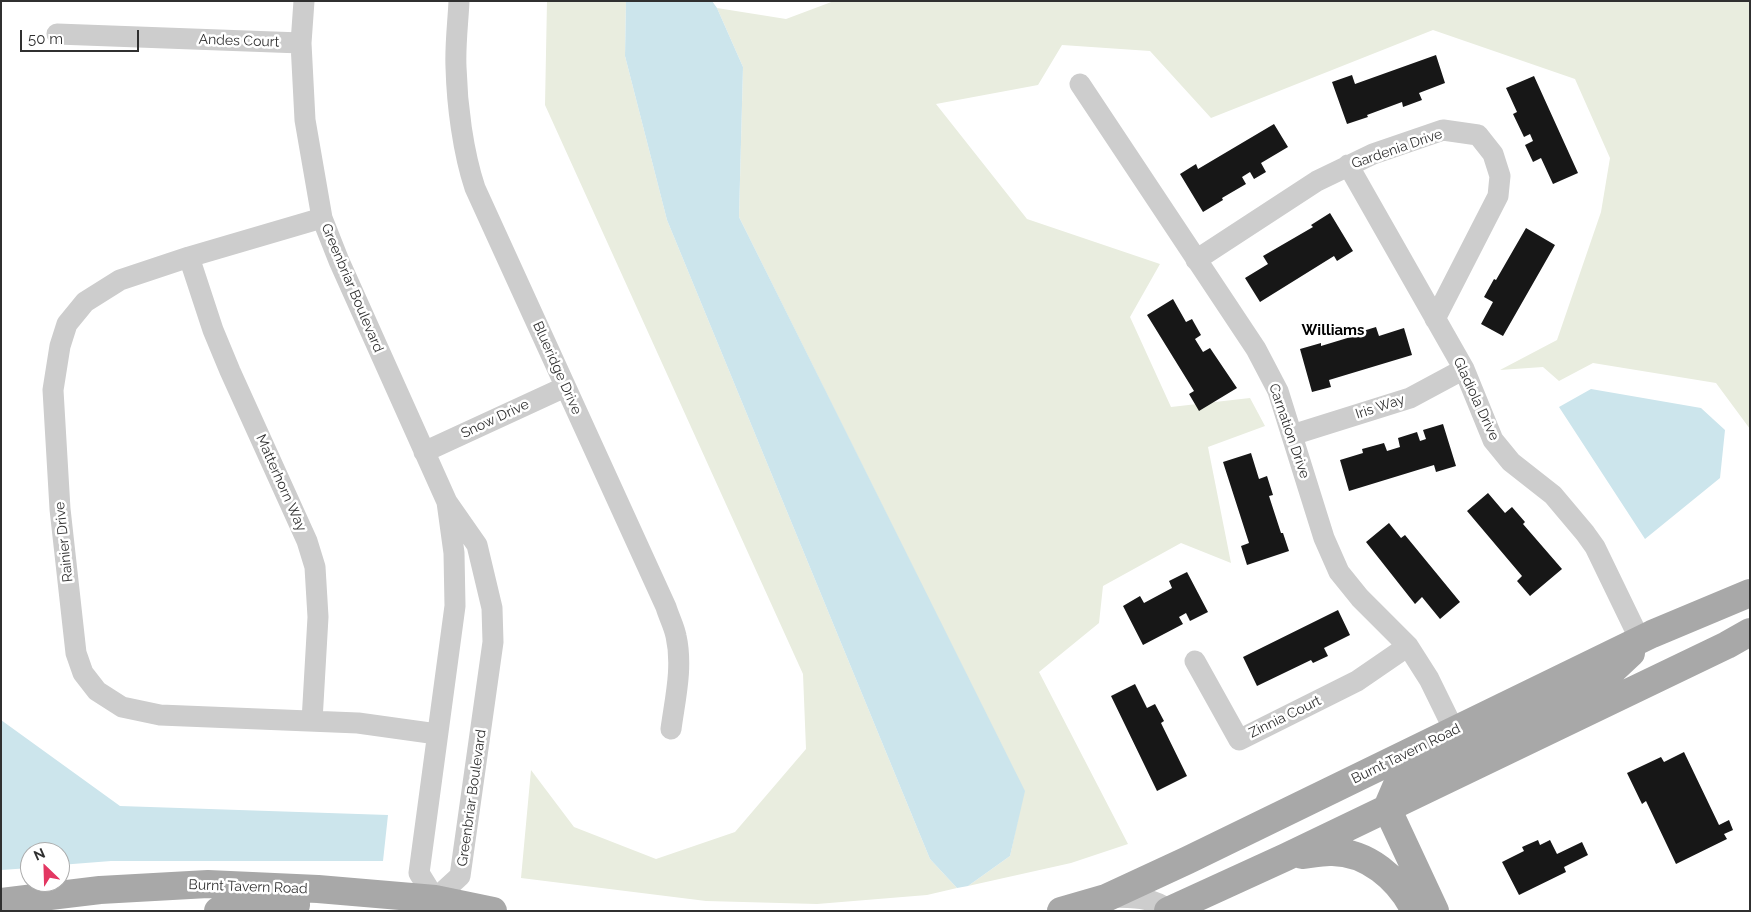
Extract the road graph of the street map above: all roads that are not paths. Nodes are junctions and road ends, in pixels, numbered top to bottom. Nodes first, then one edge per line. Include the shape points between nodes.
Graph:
1 (304, 1) edge
2 (459, 1) edge
3 (57, 34) dead end
4 (302, 43) junction
5 (1080, 84) dead end
6 (1348, 165) junction
7 (322, 218) junction
8 (189, 257) junction
9 (1196, 260) junction
10 (1435, 319) junction
11 (1464, 369) junction
12 (565, 387) junction
13 (1292, 435) junction
14 (424, 452) junction
15 (447, 502) junction
16 (1750, 592) edge
17 (1750, 608) edge
18 (1646, 637) junction
19 (1738, 638) edge
20 (1408, 646) junction
21 (1195, 661) dead end
22 (312, 721) junction
23 (671, 728) dead end
24 (1454, 730) junction
25 (437, 734) junction
26 (1387, 808) junction
27 (1286, 857) junction
28 (1106, 898) junction
29 (1, 902) edge
30 (433, 907) edge
31 (255, 909) edge
32 (1170, 910) edge
33 (218, 911) edge
34 (384, 911) edge
35 (493, 911) edge
36 (1061, 911) edge
37 (1415, 911) edge
38 (1435, 911) edge

1 - 4 street, Greenbriar Boulevard
2 - 12 street, Blueridge Drive via 456,66 462,135 469,169
3 - 4 street, Andes Court
4 - 7 street, Greenbriar Boulevard via 305,120
5 - 9 street, Carnation Drive
6 - 9 street, Gardenia Drive via 1317,180
6 - 10 street, Gladiola Drive
6 - 10 street, Gardenia Drive via 1444,130 1478,135 1493,154 1500,176 1498,196
7 - 8 street, Rainier Drive
7 - 14 street, Greenbriar Boulevard
8 - 22 street, Matterhorn Way via 223,355 307,541 315,567 318,617
8 - 22 street, Rainier Drive via 120,280 85,302 67,324 60,346 53,390 60,509 76,653 83,673 97,691 122,707 160,715
9 - 13 street, Carnation Drive via 1256,349 1278,391
10 - 11 street, Gladiola Drive
11 - 13 street, Iris Way via 1410,398
11 - 18 street, Gladiola Drive via 1493,440 1511,462 1554,495 1585,533
12 - 14 street, Snow Drive
12 - 23 street, Blueridge Drive via 666,607 676,636 678,684
13 - 20 street, Carnation Drive via 1324,538 1339,572
14 - 15 street, Greenbriar Boulevard
15 - 25 street, Greenbriar Boulevard via 454,553 454,606
15 - 30 street, Greenbriar Boulevard via 477,545 492,608 493,642 460,876
16 - 18 main road, Burnt Tavern Road
17 - 19 main road via 1734,615 1728,630
18 - 24 main road, Burnt Tavern Road
18 - 26 main road via 1600,682 1412,774 1396,787
19 - 26 main road
20 - 21 street, Zinnia Court via 1357,681 1239,740
20 - 24 street, Carnation Drive via 1429,679
22 - 25 street, Rainier Drive via 358,723
24 - 28 main road, Burnt Tavern Road
25 - 30 street, Greenbriar Boulevard via 419,873
26 - 27 main road
26 - 38 main road
27 - 32 main road
27 - 37 main road via 1331,852 1361,857 1386,873 1408,896
28 - 32 street via 1154,901
28 - 36 main road, Burnt Tavern Road
29 - 30 main road, Burnt Tavern Road via 100,890 208,884 318,889
30 - 35 main road, Burnt Tavern Road
31 - 33 main road, Burnt Tavern Road
31 - 34 main road, Burnt Tavern Road via 270,903

